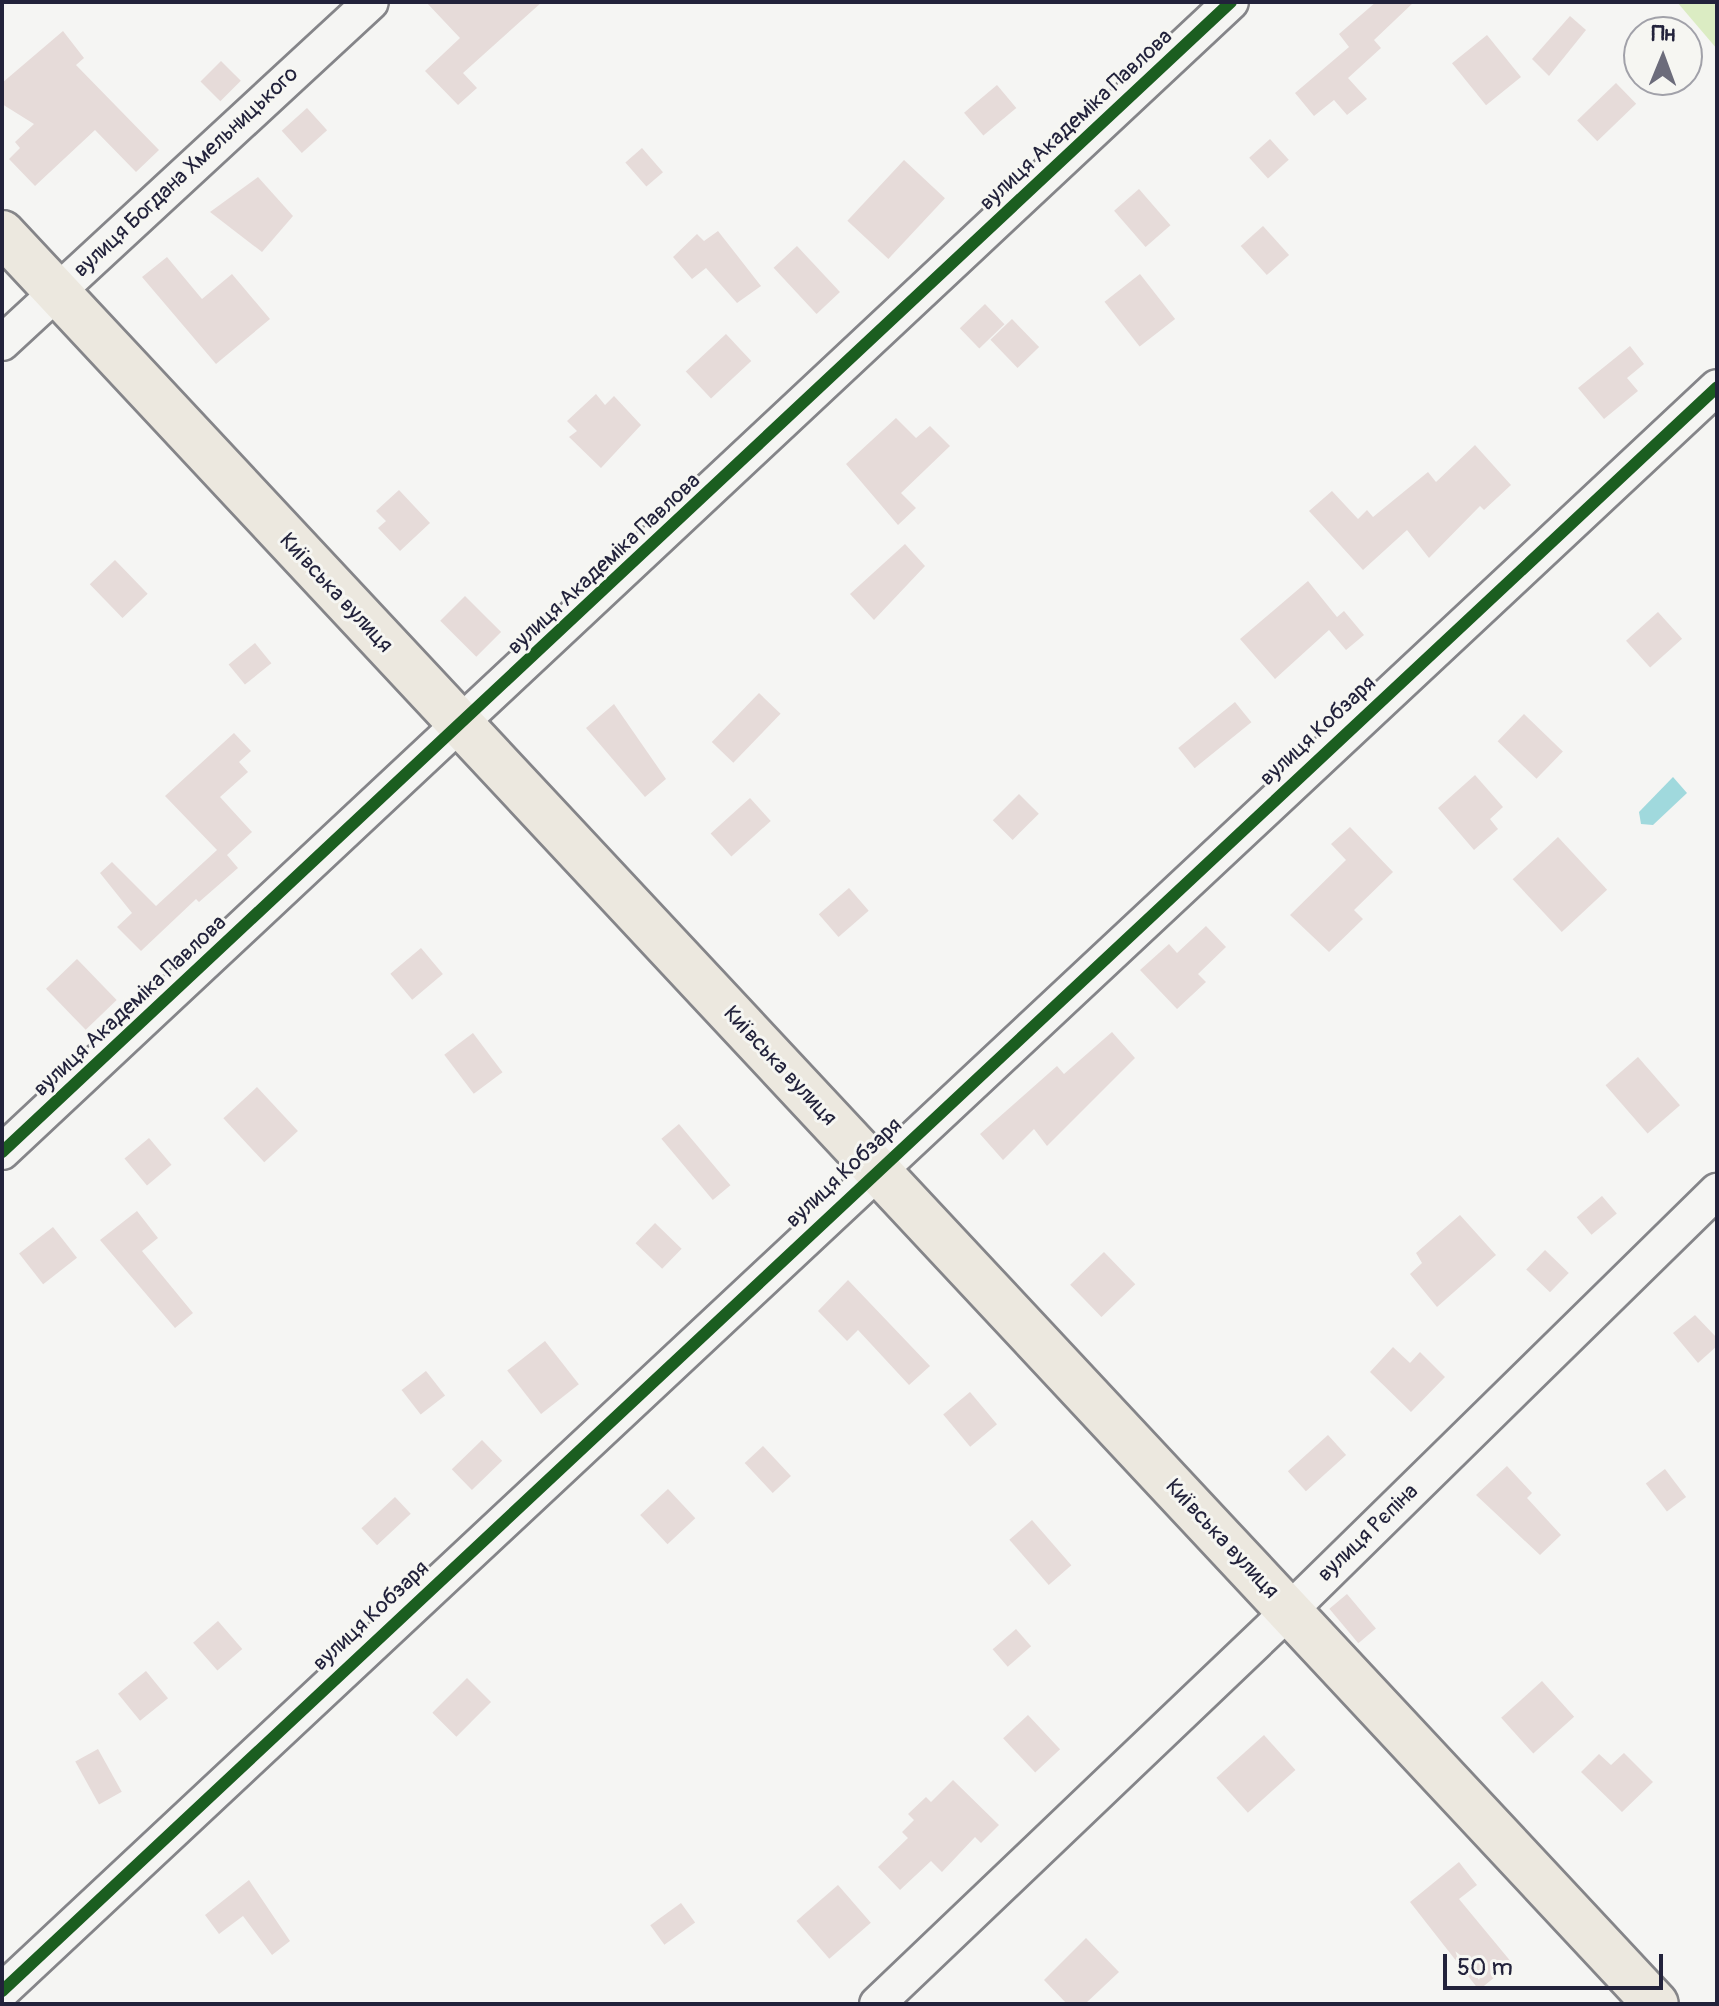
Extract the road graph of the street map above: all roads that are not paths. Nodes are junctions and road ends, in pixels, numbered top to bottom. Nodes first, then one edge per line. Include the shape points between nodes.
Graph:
1 (371, 2) edge
2 (1231, 2) edge
3 (2, 233) edge
4 (58, 291) junction
5 (2, 343) edge
6 (1717, 387) edge
7 (460, 727) junction
8 (2, 1152) edge
9 (877, 1169) junction
10 (1717, 1191) edge
11 (1289, 1611) junction
12 (2, 1991) edge
13 (877, 2004) edge
14 (1656, 2004) edge

1 - 4 street, вулиця Богдана Хмельницького
2 - 7 street, вулиця Академіка Павлова
3 - 4 highway, Київська вулиця
4 - 5 street, вулиця Богдана Хмельницького
4 - 7 highway, Київська вулиця
6 - 9 street, вулиця Кобзаря
7 - 8 street, вулиця Академіка Павлова
7 - 9 highway, Київська вулиця
9 - 11 highway, Київська вулиця
9 - 12 street, вулиця Кобзаря
10 - 11 street, вулиця Рєпіна
11 - 13 street, вулиця Рєпіна
11 - 14 highway, Київська вулиця

